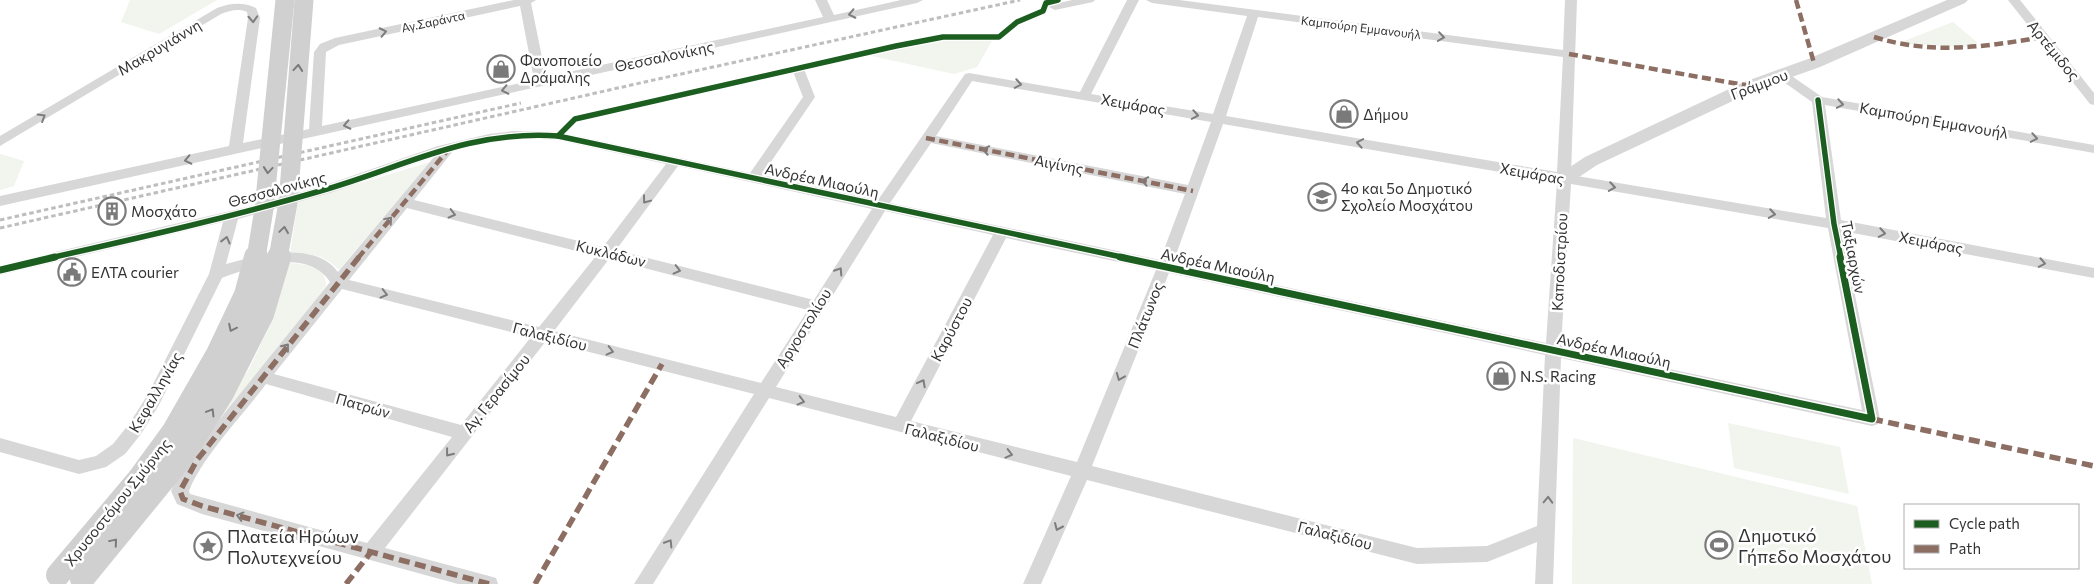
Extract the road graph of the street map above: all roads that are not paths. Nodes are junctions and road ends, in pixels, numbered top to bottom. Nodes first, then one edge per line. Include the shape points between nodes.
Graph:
1 (285, 0) edge
2 (304, 0) edge
3 (526, 0) edge
4 (820, 0) edge
5 (917, 0) edge
6 (1089, 0) edge
7 (1133, 0) edge
8 (1152, 0) edge
9 (1571, 0) edge
10 (1960, 0) edge
11 (2014, 0) edge
12 (1055, 7) dead end
13 (1254, 13) junction
14 (830, 19) junction
15 (1569, 54) junction
16 (798, 69) dead end
17 (1782, 75) junction
18 (970, 77) joint
19 (542, 82) junction
20 (1084, 96) junction
21 (1818, 100) junction
22 (2094, 101) edge
23 (1218, 118) junction
24 (315, 132) junction
25 (558, 136) joint
26 (926, 138) junction
27 (0, 142) edge
28 (449, 148) junction
29 (2094, 149) edge
30 (235, 150) junction
31 (675, 161) junction
32 (753, 178) junction
33 (1564, 179) junction
34 (1193, 190) junction
35 (0, 202) edge
36 (404, 202) junction
37 (880, 206) junction
38 (232, 214) junction
39 (1834, 224) junction
40 (1002, 232) junction
41 (607, 252) junction
42 (1164, 266) junction
43 (0, 270) edge
44 (216, 274) junction
45 (2093, 274) edge
46 (337, 282) junction
47 (816, 306) junction
48 (543, 334) junction
49 (1553, 350) junction
50 (263, 377) junction
51 (764, 392) junction
52 (1872, 419) joint
53 (900, 426) junction
54 (464, 433) junction
55 (0, 445) edge
56 (1082, 472) junction
57 (1547, 530) junction
58 (371, 552) junction
59 (58, 575) dead end
60 (82, 579) dead end
61 (489, 584) edge
62 (644, 584) edge
63 (1032, 584) edge
64 (1544, 584) edge

1 -> 59 main road, Χρυσοστόμου Σμύρνης, bridge via 264,209 258,252 246,295 218,354 174,432 140,479
60 -> 2 main road, Χρυσοστόμου Σμύρνης, bridge via 182,458 222,393 262,314 282,245 288,203
3 - 19 street
24 -> 3 street, Αγ.Σαράντα via 320,52 324,47
4 - 14 street
5 -> 14 street, Θεσσαλονίκης
6 - 12 street
7 - 20 street
8 - 13 street, Καμπούρη Εμμανουήλ
9 - 15 street, Καποδιστρίου
10 - 17 street, Γράμμου
11 - 22 street, Αρτέμιδος
13 -> 15 street, Καμπούρη Εμμανουήλ
13 - 23 street, Πλάτωνος
14 - 19 street, Θεσσαλονίκης
15 - 33 street, Καποδιστρίου
16 - 32 street via 810,97
17 - 21 street, Καμπούρη Εμμανουήλ
17 - 33 street, Γράμμου via 1750,86 1591,161
18 -> 20 street, Χειμάρας
18 - 26 street, Αργοστολίου
19 -> 24 street, Θεσσαλονίκης
20 -> 23 street, Χειμάρας
21 -> 29 street, Καμπούρη Εμμανουήλ
21 - 39 street, Ταξιαρχών
33 -> 23 street, Χειμάρας
23 - 34 street, Πλάτωνος
24 - 30 street, Θεσσαλονίκης
25 - 28 street, Θεσσαλονίκης via 514,134
25 - 31 street, Ανδρέα Μιαούλη
34 -> 26 street, Αιγίνης
26 - 37 street, Αργοστολίου
27 -> 30 street, Μακρυγιάννη via 217,12 241,6 252,10 254,18
28 - 36 street
28 - 38 street, Θεσσαλονίκης via 328,189
30 -> 35 street, Θεσσαλονίκης
31 - 32 street, Ανδρέα Μιαούλη
31 -> 41 street, Αγ. Γερασίμου
32 - 37 street, Ανδρέα Μιαούλη
33 -> 39 street, Χειμάρας
33 - 49 street, Καποδιστρίου
34 - 42 street, Πλάτωνος
36 -> 41 street, Κυκλάδων
46 -> 36 street
37 - 40 street, Ανδρέα Μιαούλη
47 -> 37 street, Αργοστολίου
38 - 43 street, Θεσσαλονίκης
44 -> 38 street, Κεφαλληνίας
39 -> 45 street, Χειμάρας
39 - 52 street, Ταξιαρχών
40 - 42 street, Ανδρέα Μιαούλη
53 -> 40 street, Καρύστου
41 -> 47 street, Κυκλάδων
41 - 48 street, Αγ. Γερασίμου
42 - 49 street, Ανδρέα Μιαούλη
42 -> 56 street, Πλάτωνος
44 - 46 street via 259,261 300,259 324,266
44 - 55 street, Κεφαλληνίας via 153,400 114,454 92,465 79,467
46 -> 48 street, Γαλαξιδίου
50 -> 46 street
47 - 51 street, Αργοστολίου
48 -> 51 street, Γαλαξιδίου
48 - 54 street, Αγ. Γερασίμου
49 - 52 street, Ανδρέα Μιαούλη
57 -> 49 street, Καποδιστρίου
50 - 54 street, Πατρών
58 -> 50 street via 183,499 180,491 187,476
51 -> 53 street, Γαλαξιδίου
62 -> 51 street, Αργοστολίου
53 -> 56 street, Γαλαξιδίου
54 -> 58 street, Αγ. Γερασίμου
56 - 57 street, Γαλαξιδίου via 1417,556 1487,554
56 -> 63 street, Πλάτωνος
57 - 64 street, Καποδιστρίου
58 - 61 street

